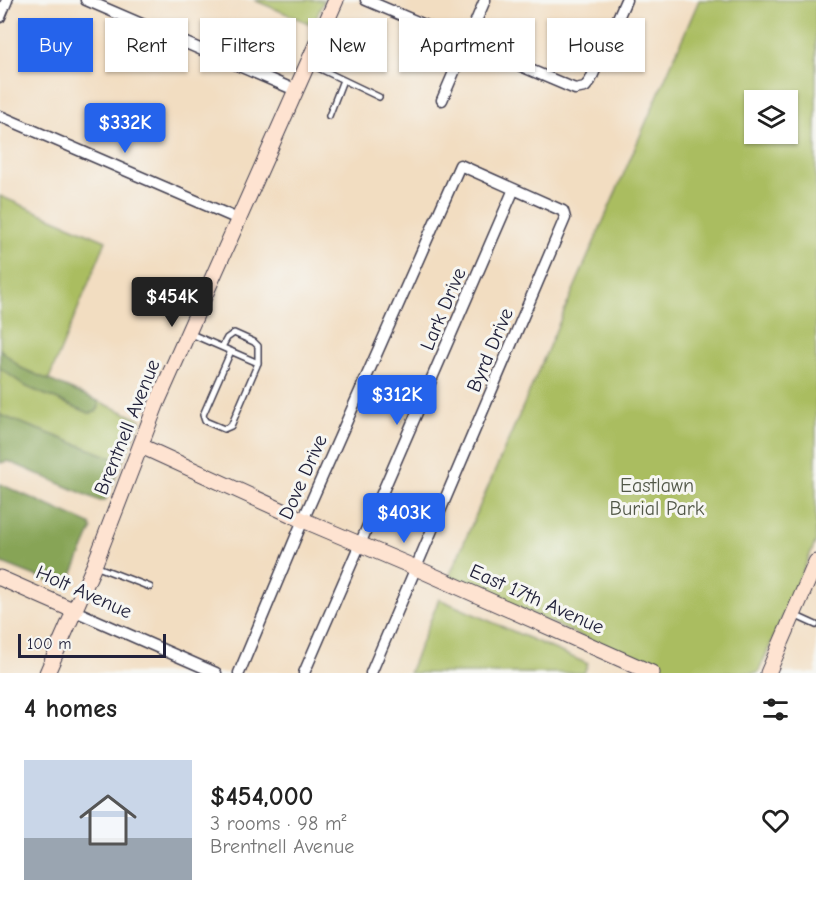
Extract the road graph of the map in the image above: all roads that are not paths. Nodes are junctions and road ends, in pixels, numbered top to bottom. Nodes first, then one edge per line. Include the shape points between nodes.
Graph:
1 (7, 0) edge
2 (86, 0) edge
3 (336, 0) edge
4 (366, 0) edge
5 (485, 0) edge
6 (626, 0) edge
7 (0, 17) edge
8 (328, 18) edge
9 (407, 18) edge
10 (477, 18) edge
11 (308, 63) edge
12 (327, 72) edge
13 (454, 72) edge
14 (532, 72) edge
15 (343, 80) junction
16 (295, 90) junction
17 (379, 96) dead end
18 (442, 100) dead end
19 (0, 116) edge
20 (329, 116) dead end
21 (460, 165) joint
22 (514, 189) junction
23 (238, 219) junction
24 (188, 333) junction
25 (222, 347) junction
26 (231, 351) junction
27 (258, 363) junction
28 (141, 446) junction
29 (303, 520) junction
30 (361, 544) junction
31 (816, 561) edge
32 (94, 566) junction
33 (417, 568) junction
34 (0, 578) edge
35 (150, 587) dead end
36 (75, 611) junction
37 (793, 615) junction
38 (816, 625) edge
39 (190, 668) edge
40 (47, 673) edge
41 (216, 673) edge
42 (239, 673) edge
43 (304, 673) edge
44 (371, 673) edge
45 (652, 673) edge
46 (768, 673) edge

1 - 7 street
2 - 16 street
3 - 8 street, Brentnell Avenue
4 - 9 street
5 - 10 street
6 - 14 street via 585,87 574,89
11 - 16 street, Brentnell Avenue
12 - 15 lane
13 - 18 street
15 - 17 lane
15 - 20 lane
16 - 23 street, Brentnell Avenue
19 - 23 street
21 - 22 street, Byrd Drive
21 - 29 street, Dove Drive
22 - 30 street, Lark Drive
22 - 33 street, Byrd Drive via 563,211 565,218
23 - 24 street, Brentnell Avenue
24 - 25 lane
24 - 28 street, Brentnell Avenue
25 - 26 lane
25 - 27 lane via 234,333 258,346
26 - 27 lane
26 - 27 lane via 203,416 205,421 224,429 231,426
28 - 29 street, East 17th Avenue
28 - 32 street, Brentnell Avenue
29 - 30 street, East 17th Avenue
29 - 42 street, Dove Drive
30 - 33 street, East 17th Avenue
30 - 43 street, Lark Drive
31 - 37 street
32 - 35 lane
32 - 36 street, Brentnell Avenue
33 - 44 street, Byrd Drive
33 - 45 street, East 17th Avenue
34 - 36 street, Holt Avenue
36 - 39 street, Holt Avenue
36 - 40 street, Brentnell Avenue
37 - 38 lane
37 - 46 street
39 - 41 street, Holt Avenue

